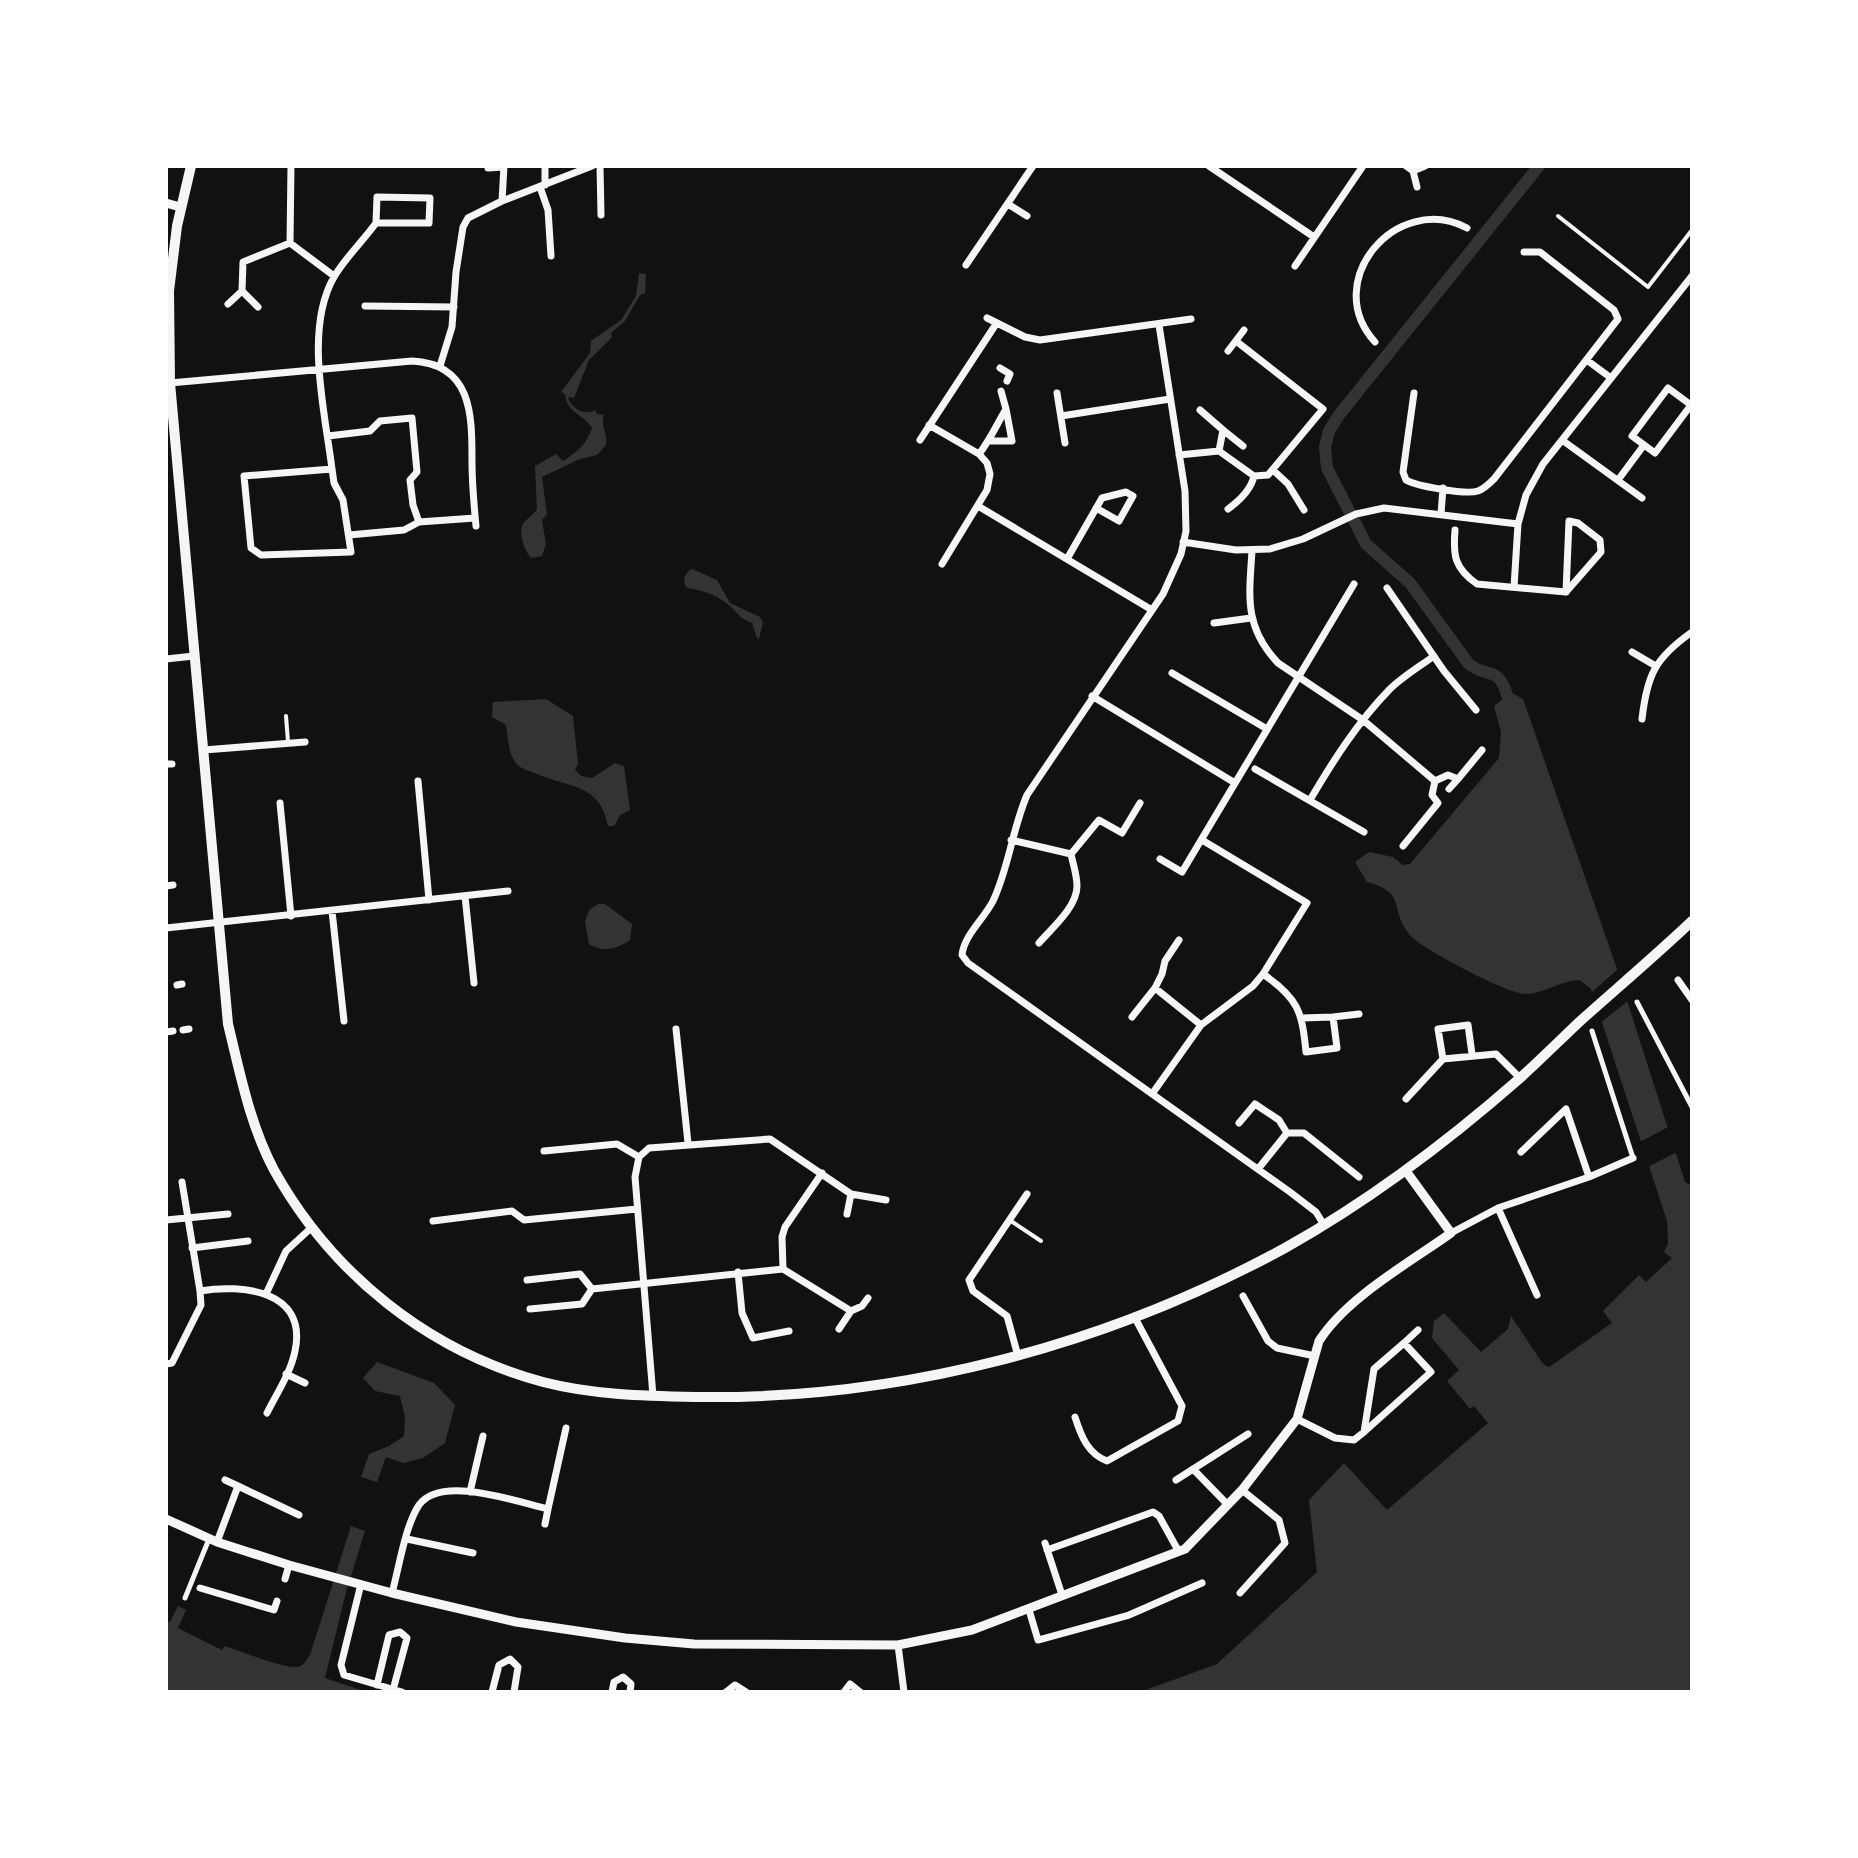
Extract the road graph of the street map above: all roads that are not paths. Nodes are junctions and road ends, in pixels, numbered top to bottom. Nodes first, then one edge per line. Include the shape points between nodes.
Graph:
1 (191, 166) edge
2 (291, 166) edge
3 (545, 166) edge
4 (592, 166) edge
5 (600, 166) edge
6 (1209, 166) edge
7 (1363, 166) edge
8 (1425, 166) edge
9 (504, 167) edge
10 (1030, 167) edge
11 (488, 168) edge
12 (1410, 169) edge
13 (543, 186) junction
14 (1417, 187) dead end
15 (502, 201) junction
16 (166, 203) edge
17 (1008, 204) junction
18 (180, 207) junction
19 (601, 215) dead end
20 (1027, 216) dead end
21 (1558, 216) dead end
22 (376, 223) junction
23 (1467, 228) dead end
24 (1692, 231) edge
25 (1314, 237) junction
26 (290, 243) junction
27 (1524, 252) dead end
28 (551, 256) dead end
29 (966, 265) dead end
30 (1295, 266) dead end
31 (334, 276) junction
32 (1692, 276) edge
33 (242, 291) junction
34 (454, 294) junction
35 (464, 294) dead end
36 (228, 304) dead end
37 (365, 306) dead end
38 (258, 307) dead end
39 (454, 307) junction
40 (987, 318) dead end
41 (1191, 319) dead end
42 (996, 324) junction
43 (1159, 325) junction
44 (1244, 330) dead end
45 (1236, 341) junction
46 (1375, 342) dead end
47 (1228, 351) dead end
48 (1588, 361) junction
49 (440, 366) junction
50 (1000, 368) dead end
51 (320, 369) junction
52 (1611, 378) junction
53 (1007, 381) dead end
54 (170, 383) junction
55 (1001, 391) dead end
56 (1057, 393) dead end
57 (1414, 393) dead end
58 (1170, 399) junction
59 (1006, 409) junction
60 (1200, 410) dead end
61 (1061, 416) junction
62 (929, 425) junction
63 (1223, 430) junction
64 (328, 436) junction
65 (920, 440) dead end
66 (1562, 440) junction
67 (990, 441) junction
68 (1065, 443) dead end
69 (1644, 445) junction
70 (1243, 446) dead end
71 (1219, 451) junction
72 (979, 454) junction
73 (1179, 455) junction
74 (332, 469) junction
75 (1273, 470) junction
76 (1254, 476) junction
77 (1618, 480) junction
78 (1443, 488) junction
79 (1642, 498) dead end
80 (978, 506) junction
81 (1096, 508) junction
82 (1228, 509) dead end
83 (1304, 510) dead end
84 (1441, 514) junction
85 (419, 522) junction
86 (1518, 524) junction
87 (1455, 530) dead end
88 (349, 535) junction
89 (1183, 542) junction
90 (1252, 551) junction
91 (1067, 559) junction
92 (942, 564) dead end
93 (1354, 584) dead end
94 (1514, 587) junction
95 (1387, 588) dead end
96 (1566, 592) junction
97 (1152, 610) junction
98 (1251, 618) junction
99 (1214, 623) dead end
100 (1692, 632) edge
101 (1632, 652) dead end
102 (194, 656) junction
103 (1434, 656) junction
104 (166, 659) edge
105 (1654, 665) junction
106 (1172, 673) dead end
107 (1298, 676) junction
108 (1092, 696) junction
109 (1476, 710) dead end
110 (286, 716) dead end
111 (1642, 719) dead end
112 (1363, 720) junction
113 (1267, 729) junction
114 (305, 742) dead end
115 (288, 743) junction
116 (204, 750) junction
117 (1482, 750) dead end
118 (1255, 769) dead end
119 (1458, 779) junction
120 (418, 781) dead end
121 (1435, 781) junction
122 (1235, 783) junction
123 (1310, 800) junction
124 (280, 803) dead end
125 (1140, 803) dead end
126 (1438, 803) junction
127 (1364, 832) dead end
128 (1011, 840) junction
129 (1202, 840) junction
130 (1403, 846) dead end
131 (1071, 854) junction
132 (1160, 859) dead end
133 (508, 891) dead end
134 (465, 896) junction
135 (429, 900) junction
136 (332, 911) junction
137 (291, 916) junction
138 (1692, 921) edge
139 (219, 923) junction
140 (166, 928) edge
141 (1179, 940) dead end
142 (1039, 943) dead end
143 (1263, 974) junction
144 (1678, 980) dead end
145 (474, 983) dead end
146 (1155, 988) junction
147 (1692, 1000) edge
148 (1637, 1002) dead end
149 (1359, 1014) dead end
150 (1132, 1017) dead end
151 (1333, 1017) junction
152 (1302, 1018) junction
153 (344, 1021) dead end
154 (1201, 1025) junction
155 (676, 1029) dead end
156 (1592, 1031) dead end
157 (1472, 1054) junction
158 (1443, 1059) junction
159 (1520, 1078) junction
160 (1152, 1094) junction
161 (1406, 1099) dead end
162 (1692, 1107) edge
163 (1239, 1123) dead end
164 (1287, 1133) junction
165 (688, 1143) junction
166 (544, 1151) dead end
167 (1521, 1152) dead end
168 (639, 1157) junction
169 (1633, 1158) joint
170 (1258, 1169) junction
171 (1406, 1171) junction
172 (822, 1173) junction
173 (1359, 1177) dead end
174 (1589, 1177) junction
175 (182, 1182) dead end
176 (851, 1194) junction
177 (1027, 1194) dead end
178 (886, 1200) dead end
179 (1498, 1208) junction
180 (637, 1209) junction
181 (228, 1214) dead end
182 (847, 1214) dead end
183 (1009, 1219) junction
184 (166, 1220) edge
185 (186, 1220) junction
186 (433, 1221) dead end
187 (1324, 1225) junction
188 (311, 1228) junction
189 (1451, 1233) junction
190 (248, 1241) dead end
191 (1041, 1241) dead end
192 (192, 1248) junction
193 (783, 1269) junction
194 (738, 1272) junction
195 (527, 1280) dead end
196 (643, 1285) junction
197 (592, 1289) junction
198 (200, 1291) junction
199 (266, 1294) junction
200 (1537, 1295) dead end
201 (1243, 1296) dead end
202 (868, 1298) dead end
203 (530, 1309) dead end
204 (851, 1311) junction
205 (1135, 1318) junction
206 (839, 1329) dead end
207 (1418, 1330) dead end
208 (789, 1331) dead end
209 (1404, 1343) junction
210 (1018, 1356) junction
211 (1315, 1356) junction
212 (166, 1364) edge
213 (286, 1374) junction
214 (305, 1383) dead end
215 (653, 1396) junction
216 (267, 1413) dead end
217 (1075, 1417) dead end
218 (1297, 1419) junction
219 (566, 1428) dead end
220 (1364, 1432) junction
221 (1248, 1434) dead end
222 (483, 1436) dead end
223 (1193, 1469) junction
224 (225, 1480) dead end
225 (1176, 1480) dead end
226 (238, 1486) junction
227 (1242, 1490) junction
228 (470, 1492) junction
229 (1228, 1505) junction
230 (548, 1509) junction
231 (299, 1515) dead end
232 (166, 1519) edge
233 (545, 1524) dead end
234 (407, 1539) junction
235 (213, 1540) junction
236 (1179, 1552) junction
237 (473, 1553) dead end
238 (289, 1565) junction
239 (285, 1579) dead end
240 (358, 1583) junction
241 (1202, 1583) dead end
242 (200, 1588) dead end
243 (392, 1593) junction
244 (1240, 1593) dead end
245 (1062, 1595) junction
246 (185, 1598) dead end
247 (277, 1601) dead end
248 (1029, 1610) junction
249 (898, 1645) junction
250 (377, 1685) junction
251 (398, 1691) edge
252 (492, 1692) edge
253 (514, 1692) edge
254 (612, 1692) edge
255 (630, 1692) edge
256 (726, 1692) edge
257 (746, 1692) edge
258 (844, 1692) edge
259 (860, 1692) edge
260 (904, 1692) edge

1 - 18 main road
2 - 26 street
3 - 13 street
4 - 13 street
5 - 19 street
6 - 25 street
7 - 25 street
8 - 12 street
9 - 11 street
9 - 15 street
10 - 17 street
12 - 14 street
13 - 15 street
13 - 28 street
15 - 34 street via 477,212 463,227
16 - 18 street
17 - 20 street
17 - 29 street
18 - 54 main road via 168,310
21 - 24 lane via 1648,287
22 - 22 street via 429,223 430,198 377,197
22 - 31 street
23 - 46 street via 1420,214 1373,247 1362,265 1357,300 1366,333
25 - 30 street
26 - 31 street
26 - 33 street via 243,262
27 - 48 street via 1540,252 1617,314 1614,327
31 - 51 street via 320,317
32 - 52 street
33 - 36 street
33 - 38 street
34 - 35 street
34 - 39 street
37 - 39 street
39 - 49 street
40 - 42 street
41 - 43 street
42 - 43 street via 1040,340
42 - 62 street
43 - 58 street
44 - 45 street
45 - 47 street
45 - 75 street via 1323,409
48 - 52 street
48 - 78 street via 1494,479 1474,493
49 - 51 street via 412,361
49 - 85 street via 465,394 472,416 476,522
50 - 53 street via 1010,374
51 - 54 street
51 - 64 street
52 - 66 street
54 - 102 main road
55 - 59 street
56 - 61 street
57 - 78 street via 1403,476 1410,483
58 - 61 street
58 - 73 street
59 - 67 street
59 - 67 street via 1012,441
60 - 63 street
61 - 68 street
62 - 65 street
62 - 72 street
63 - 70 street
63 - 71 street
64 - 74 street
64 - 85 street via 412,418 417,472 410,480
66 - 77 street
66 - 86 street via 1526,495
67 - 72 street
69 - 69 street via 1632,436 1668,388 1691,405 1655,453
69 - 77 street
71 - 73 street
71 - 76 street
72 - 80 street via 991,480
73 - 89 street via 1185,491
74 - 88 street
74 - 88 street via 244,476 251,548 261,555 351,552
75 - 76 street
75 - 83 street
76 - 82 street
77 - 79 street
78 - 84 street
80 - 91 street
80 - 92 street
81 - 81 street via 1119,521 1133,496 1106,495
81 - 91 street
84 - 86 street
84 - 90 street via 1369,510 1280,547
85 - 88 street via 404,530
86 - 94 street
87 - 94 street via 1453,556 1469,578 1477,584
89 - 90 street
89 - 97 street via 1173,576
90 - 98 street
91 - 97 street
93 - 107 street
94 - 96 street
95 - 103 street
96 - 96 street via 1601,552 1600,540 1569,521
97 - 108 street
98 - 99 street
98 - 107 street via 1268,653
100 - 105 street
101 - 105 street
102 - 104 street
102 - 116 main road
103 - 109 street
103 - 112 street via 1391,688
105 - 111 street
106 - 113 street
107 - 112 street
107 - 113 street
108 - 122 street
108 - 128 street via 1027,795
110 - 115 lane
112 - 121 street
112 - 123 street
113 - 122 street
114 - 115 street
115 - 116 street
116 - 139 main road
117 - 119 street
118 - 123 street
119 - 121 street via 1448,775
119 - 126 street
120 - 135 street
121 - 126 street via 1432,795
122 - 129 street
123 - 127 street
124 - 137 street
125 - 131 street via 1122,833 1099,820
126 - 130 street
128 - 131 street
128 - 160 street via 1000,887 962,949 965,959
129 - 132 street via 1182,872
129 - 143 street via 1307,903
131 - 142 street via 1078,883 1071,905
133 - 134 street
134 - 135 street
134 - 145 street
135 - 136 street
136 - 137 street
136 - 153 street
137 - 139 street
138 - 159 main road
139 - 140 street
139 - 188 main road via 228,1024 244,1089 270,1161
141 - 146 street
143 - 152 street via 1290,994
143 - 154 street
144 - 147 street
146 - 150 street
146 - 154 street
148 - 162 street
149 - 151 street
151 - 152 street
151 - 152 street via 1337,1048 1306,1052
154 - 160 street
155 - 165 street
156 - 169 street
157 - 158 street
157 - 158 street via 1468,1025 1438,1029
157 - 159 street via 1496,1054
158 - 161 street
159 - 171 main road
160 - 170 street
163 - 164 street via 1255,1104 1279,1120
164 - 170 street
164 - 173 street via 1304,1133
165 - 168 street via 649,1148
165 - 172 street via 770,1139
166 - 168 street via 617,1144
167 - 174 street via 1566,1109
168 - 180 street
169 - 174 street
170 - 187 street via 1316,1212
171 - 187 main road
171 - 189 street
172 - 176 street
172 - 193 street via 785,1227
174 - 179 street
175 - 185 street
176 - 178 street
176 - 182 street
177 - 183 street
179 - 189 street
179 - 200 street
180 - 186 street via 524,1220 512,1211
180 - 196 street
181 - 185 street
183 - 191 lane
183 - 210 street via 969,1280 973,1291 1007,1316
184 - 185 street
185 - 192 street
187 - 205 main road via 1249,1267
188 - 199 street via 286,1251
188 - 215 main road via 392,1309 446,1343 545,1382
189 - 211 street via 1361,1297 1326,1330
190 - 192 street
192 - 198 street
193 - 194 street
193 - 204 street
194 - 196 street
194 - 208 street via 742,1313 753,1338
195 - 197 street via 580,1274
196 - 197 street
196 - 215 street
197 - 203 street via 582,1304
198 - 199 street via 236,1287
198 - 212 street via 201,1305 172,1363
199 - 213 street via 295,1324 296,1347
201 - 211 street via 1268,1341
202 - 204 street
204 - 206 street
205 - 210 main road
205 - 217 street via 1182,1406 1178,1421 1107,1461 1082,1438
207 - 209 street
209 - 220 street via 1374,1369
209 - 220 street via 1431,1372
210 - 215 main road via 917,1379 829,1390
211 - 218 street
213 - 214 street
213 - 216 street
218 - 220 street via 1335,1438 1354,1440
218 - 227 street
219 - 230 street
221 - 223 street
222 - 228 street
223 - 225 street
223 - 229 street
224 - 226 street
226 - 231 street
226 - 235 street
227 - 229 street
227 - 244 street via 1279,1520 1285,1543
228 - 230 street
228 - 234 street via 444,1490 421,1503
229 - 236 street
230 - 233 street
232 - 235 street
234 - 237 street
234 - 243 street
235 - 238 street
235 - 246 street
236 - 245 street
236 - 245 street via 1153,1512 1046,1547
238 - 239 street
238 - 240 street
240 - 243 street
240 - 250 street via 341,1665 344,1675
241 - 248 street via 1129,1615 1038,1640
242 - 247 street via 274,1610
243 - 249 street via 516,1622 652,1641
245 - 248 street
248 - 249 street via 972,1630
249 - 260 street
250 - 251 street
250 - 251 street via 389,1635 400,1632 407,1638
252 - 253 street via 499,1665 510,1659 518,1667
254 - 255 street via 614,1682 623,1677 631,1684
256 - 257 street via 735,1685
258 - 259 street via 850,1684

